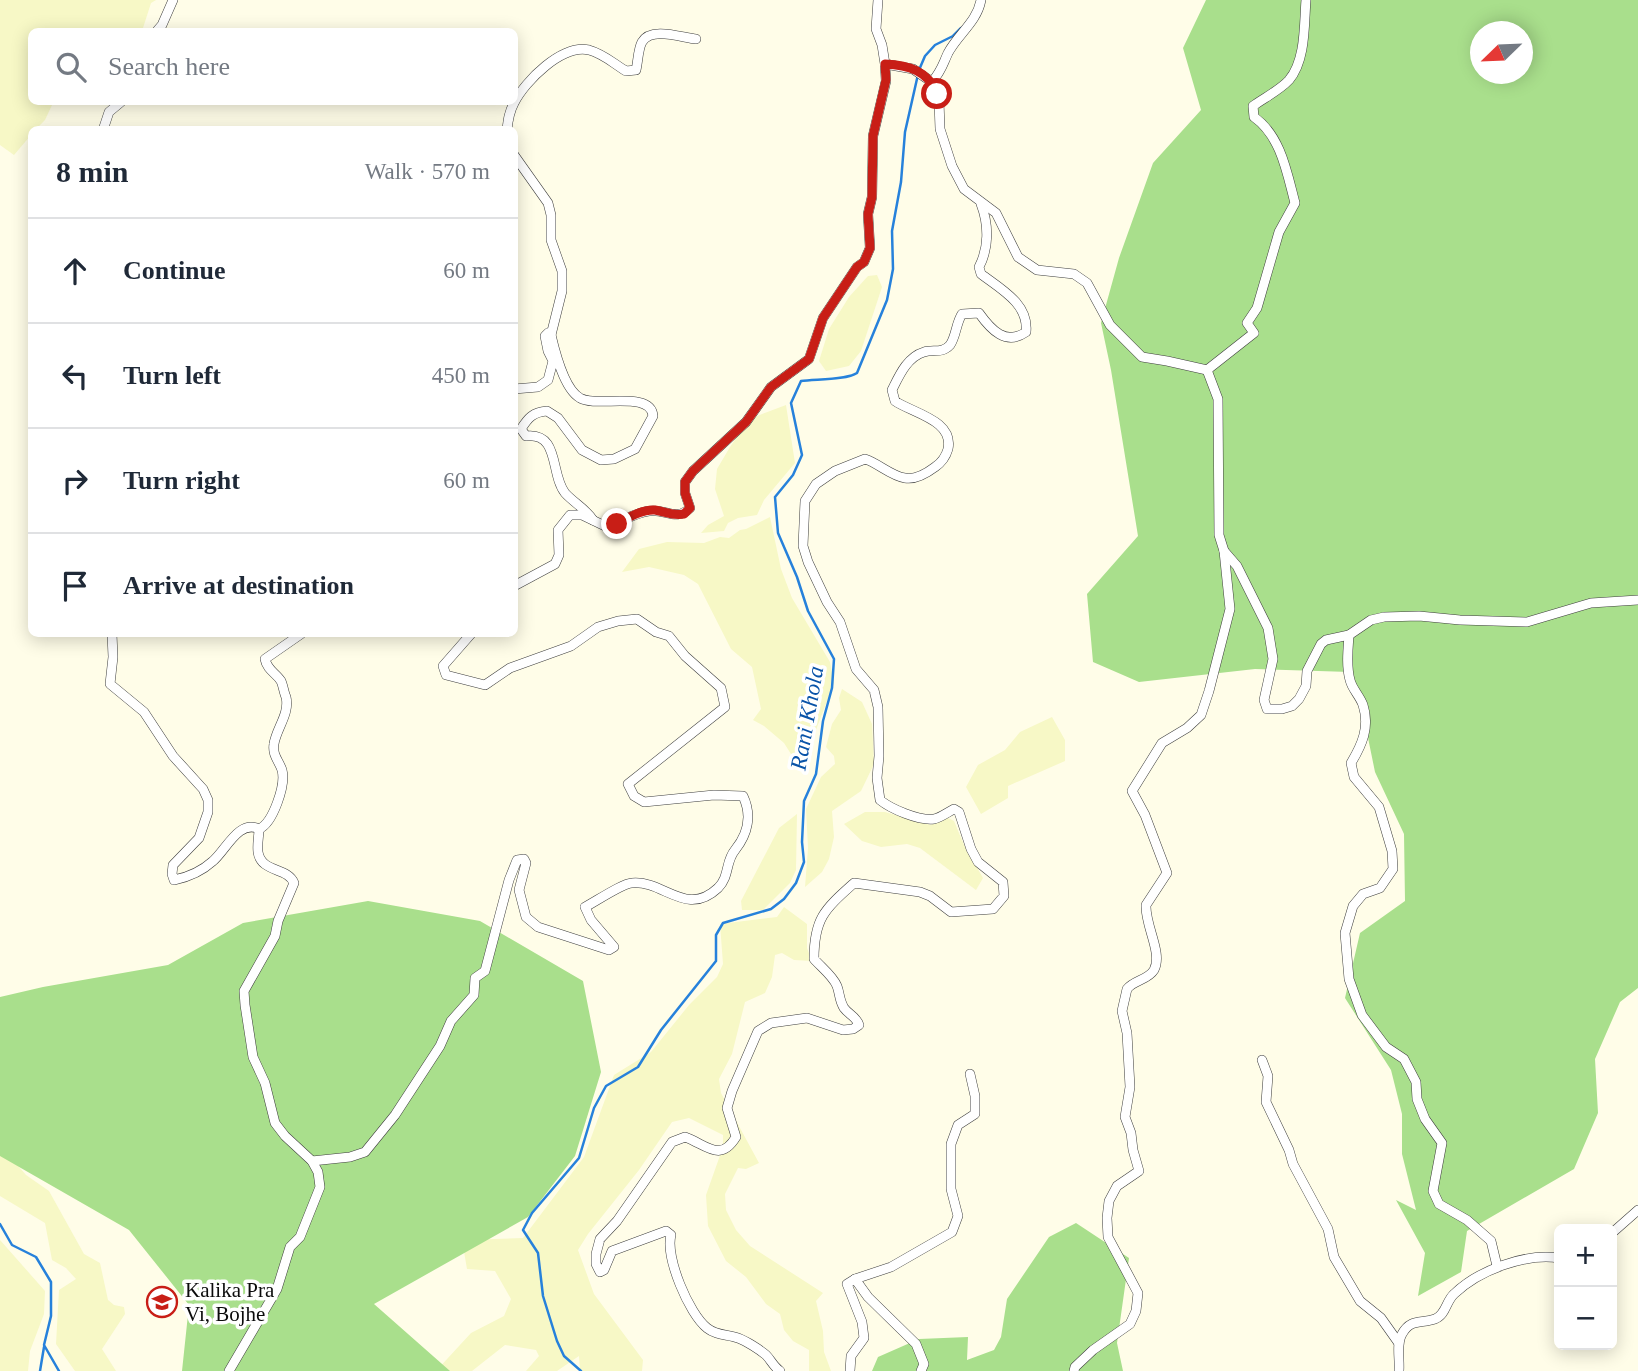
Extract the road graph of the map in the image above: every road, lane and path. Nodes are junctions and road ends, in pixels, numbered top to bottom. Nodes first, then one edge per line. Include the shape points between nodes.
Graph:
1 (173, 0) edge
2 (878, 0) edge
3 (981, 0) edge
4 (1306, 0) edge
5 (159, 28) edge
6 (696, 39) dead end
7 (885, 64) junction
8 (932, 82) junction
9 (518, 95) edge
10 (117, 105) edge
11 (513, 105) edge
12 (104, 126) edge
13 (508, 126) edge
14 (518, 161) edge
15 (981, 204) junction
16 (551, 335) junction
17 (1207, 370) junction
18 (518, 389) edge
19 (593, 520) junction
20 (1224, 551) junction
21 (518, 584) edge
22 (1638, 600) edge
23 (1349, 635) junction
24 (112, 637) edge
25 (297, 637) edge
26 (468, 637) edge
27 (259, 829) junction
28 (1262, 1060) dead end
29 (970, 1074) dead end
30 (312, 1161) junction
31 (1638, 1210) edge
32 (1617, 1229) edge
33 (1554, 1257) edge
34 (1497, 1266) junction
35 (855, 1279) junction
36 (1398, 1342) junction
37 (229, 1371) edge
38 (780, 1371) edge
39 (850, 1371) edge
40 (921, 1371) edge
41 (1074, 1371) edge
42 (1399, 1371) edge

1 - 5 street
2 - 7 street via 876,29
3 - 8 street via 970,26
4 - 17 street via 1303,37 1289,79 1253,106 1254,117 1266,125 1276,142 1295,203 1279,232 1257,308 1247,323 1254,333
6 - 9 street via 665,33 648,37 642,42 636,70 626,72 589,50 567,51
7 - 8 street via 913,69
7 - 19 street via 886,80 873,136 870,248 823,318 809,359 771,387 746,422 693,471 685,482 690,508 684,514 653,510 607,527
8 - 15 street via 952,166 964,189
10 - 12 street
11 - 13 street
14 - 16 street via 548,203 551,240 562,271
15 - 17 street via 996,213 1018,257 1027,265 1074,274 1087,283 1110,325 1142,357
15 - 38 street via 987,234 981,274 1020,307 1028,320 1027,332 1017,339 1008,338 993,330 979,313 968,312 962,314 951,344 944,350 925,351 909,361 892,390 895,401 940,425 948,436 946,456 916,477 904,478 865,459 821,478 804,501 803,546 840,622 853,663 874,690 880,800 893,810 921,818 934,819 954,809 959,812 971,849 978,862 1003,882 1004,896 993,909 951,912 920,892 854,883 820,919 814,959 833,979 846,1011 859,1024 843,1030 807,1018 771,1023 758,1031 727,1108 736,1137 732,1144 717,1152 685,1137 672,1142 600,1239 596,1254 600,1272 612,1251 666,1231 671,1235 670,1258 677,1277 701,1322 709,1330 753,1347
16 - 18 street via 545,336 553,361 548,380 538,387
16 - 19 street via 567,383 580,398 641,403 652,410 635,449 614,459 601,460 586,453 547,411 537,412 521,429 526,436 534,435 548,444 561,486
17 - 20 street via 1218,399 1219,534
19 - 21 street via 570,515 558,530 555,564
20 - 23 street via 1237,566 1268,628 1273,659 1264,700 1267,709 1292,706 1306,686 1307,671 1321,644
20 - 41 street via 1230,609 1200,715 1187,729 1162,743 1132,790 1167,873 1146,905 1156,963 1148,976 1127,989 1122,1012 1130,1087 1125,1117 1139,1171 1117,1186 1107,1218 1108,1237 1138,1293 1136,1311 1130,1324 1093,1350
22 - 23 street via 1591,603 1527,622 1384,617
23 - 34 street via 1350,681 1363,706 1366,730 1351,764 1354,777 1379,807 1393,869 1380,888 1363,894 1353,906 1345,933 1349,979 1362,1014 1386,1047 1404,1059 1416,1082 1425,1119 1442,1143 1433,1191 1439,1204 1491,1241
24 - 27 street via 110,684 144,712 208,800 199,838 173,865 174,880 212,862 244,828
25 - 27 street via 265,659 281,681 287,700 274,742 282,770 278,802
26 - 30 street via 443,666 446,675 485,685 510,668 572,646 598,627 618,621 637,620 669,636 721,688 724,707 628,785 644,802 743,796 748,807 746,832 728,858 729,871 718,887 703,897 681,899 633,882 584,907 614,947 610,950 538,927 526,918 519,890 526,863 517,860 485,971 475,978 474,995 452,1021 396,1115 365,1152
27 - 30 street via 257,849 263,863 288,874 294,883 275,936 244,991 251,1046 279,1130
28 - 36 street via 1268,1076 1266,1102 1328,1229 1334,1257 1360,1301 1381,1318
29 - 35 street via 975,1114 958,1125 951,1144 951,1189 958,1216 952,1232 891,1266
30 - 37 street via 320,1187 314,1205 300,1237 290,1247 277,1289
31 - 32 street
33 - 34 street
34 - 36 street via 1451,1296 1436,1319 1409,1324
35 - 39 street via 847,1284 864,1338 851,1356
35 - 40 street via 916,1344 924,1364
36 - 42 street

